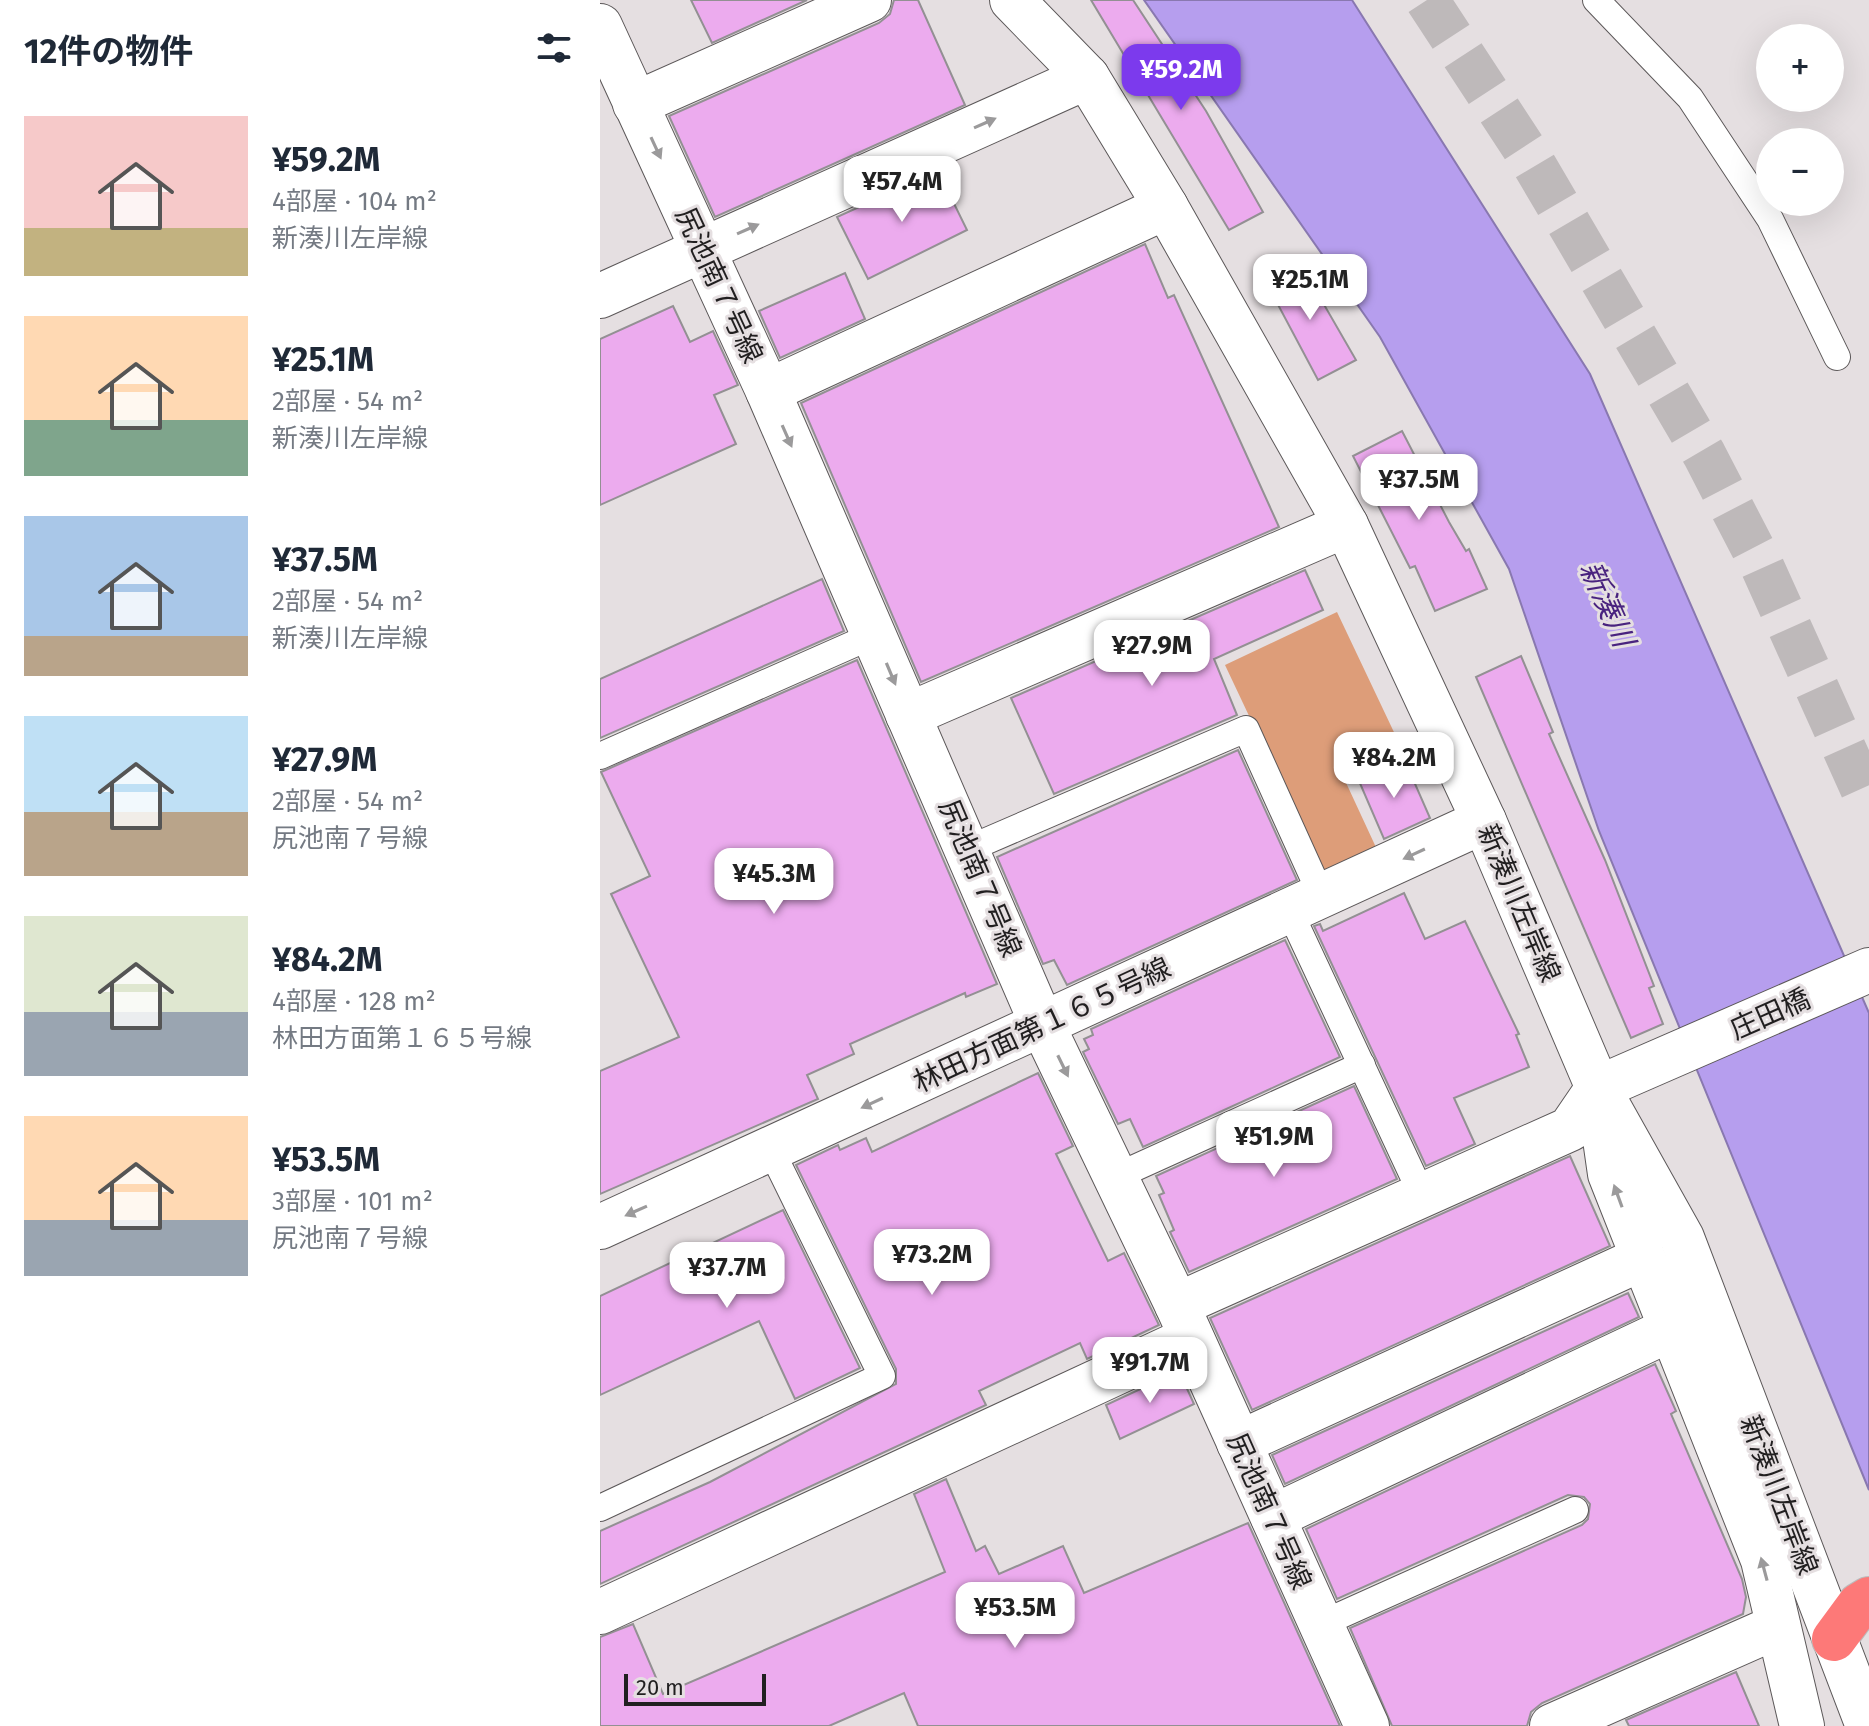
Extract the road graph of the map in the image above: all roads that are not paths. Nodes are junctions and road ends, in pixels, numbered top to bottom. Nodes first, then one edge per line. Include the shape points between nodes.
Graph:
1 (869, 0) edge
2 (1012, 0) edge
3 (1596, 0) edge
4 (600, 26) edge
5 (1087, 77) junction
6 (635, 104) junction
7 (1166, 207) junction
8 (702, 250) junction
9 (600, 296) edge
10 (1837, 357) dead end
11 (768, 391) junction
12 (1346, 525) junction
13 (874, 635) junction
14 (908, 715) junction
15 (600, 756) edge
16 (1484, 821) junction
17 (968, 849) junction
18 (1306, 904) junction
19 (1869, 970) edge
20 (1042, 1024) junction
21 (1362, 1065) junction
22 (1598, 1088) junction
23 (771, 1150) junction
24 (1117, 1176) junction
25 (1422, 1195) junction
26 (600, 1227) edge
27 (1641, 1259) junction
28 (1184, 1322) junction
29 (1671, 1329) junction
30 (1239, 1443) junction
31 (600, 1508) edge
32 (1575, 1510) dead end
33 (1273, 1517) junction
34 (600, 1612) edge
35 (1858, 1621) edge
36 (1321, 1624) junction
37 (1778, 1626) junction
38 (1367, 1726) edge
39 (1552, 1726) edge
40 (1802, 1726) edge
41 (1848, 1726) edge
42 (1868, 1726) edge

1 - 6 street
2 - 5 street, 新湊川左岸線
3 - 10 lane via 1690,98 1770,219
4 - 6 street, 尻池南７号線
5 - 7 street, 新湊川左岸線
8 -> 5 street
6 -> 8 street, 尻池南７号線
7 - 11 street
7 - 12 street, 新湊川左岸線
8 - 9 street
8 - 11 street, 尻池南７号線
11 -> 13 street, 尻池南７号線
12 - 14 street
12 - 16 street, 新湊川左岸線
13 -> 14 street, 尻池南７号線
13 - 15 lane
14 - 17 street, 尻池南７号線
16 -> 18 street, 林田方面第１６５号線
16 - 22 street, 新湊川左岸線
17 - 18 lane via 1246,729
17 - 20 street, 尻池南７号線
18 - 20 street, 林田方面第１６５号線
18 - 21 lane
19 - 22 street, 庄田橋
20 -> 23 street, 林田方面第１６５号線
20 -> 24 street, 尻池南７号線
21 - 24 lane
21 - 25 lane
22 - 25 street via 1570,1129
27 -> 22 street via 1610,1174
22 - 35 street, 新湊川左岸線 via 1682,1238
23 -> 26 street, 林田方面第１６５号線
23 - 31 lane via 882,1376
24 - 28 street, 尻池南７号線
25 - 28 street
27 - 29 street
27 - 30 street
28 - 30 street, 尻池南７号線
28 - 34 street
29 - 33 street
37 -> 29 street via 1763,1560
30 - 33 street, 尻池南７号線
32 - 36 lane
33 - 36 street, 尻池南７号線
35 - 41 street, 新湊川左岸線
35 - 42 street, 新湊川左岸線
36 - 38 street, 尻池南７号線
37 - 39 street
37 - 40 street

